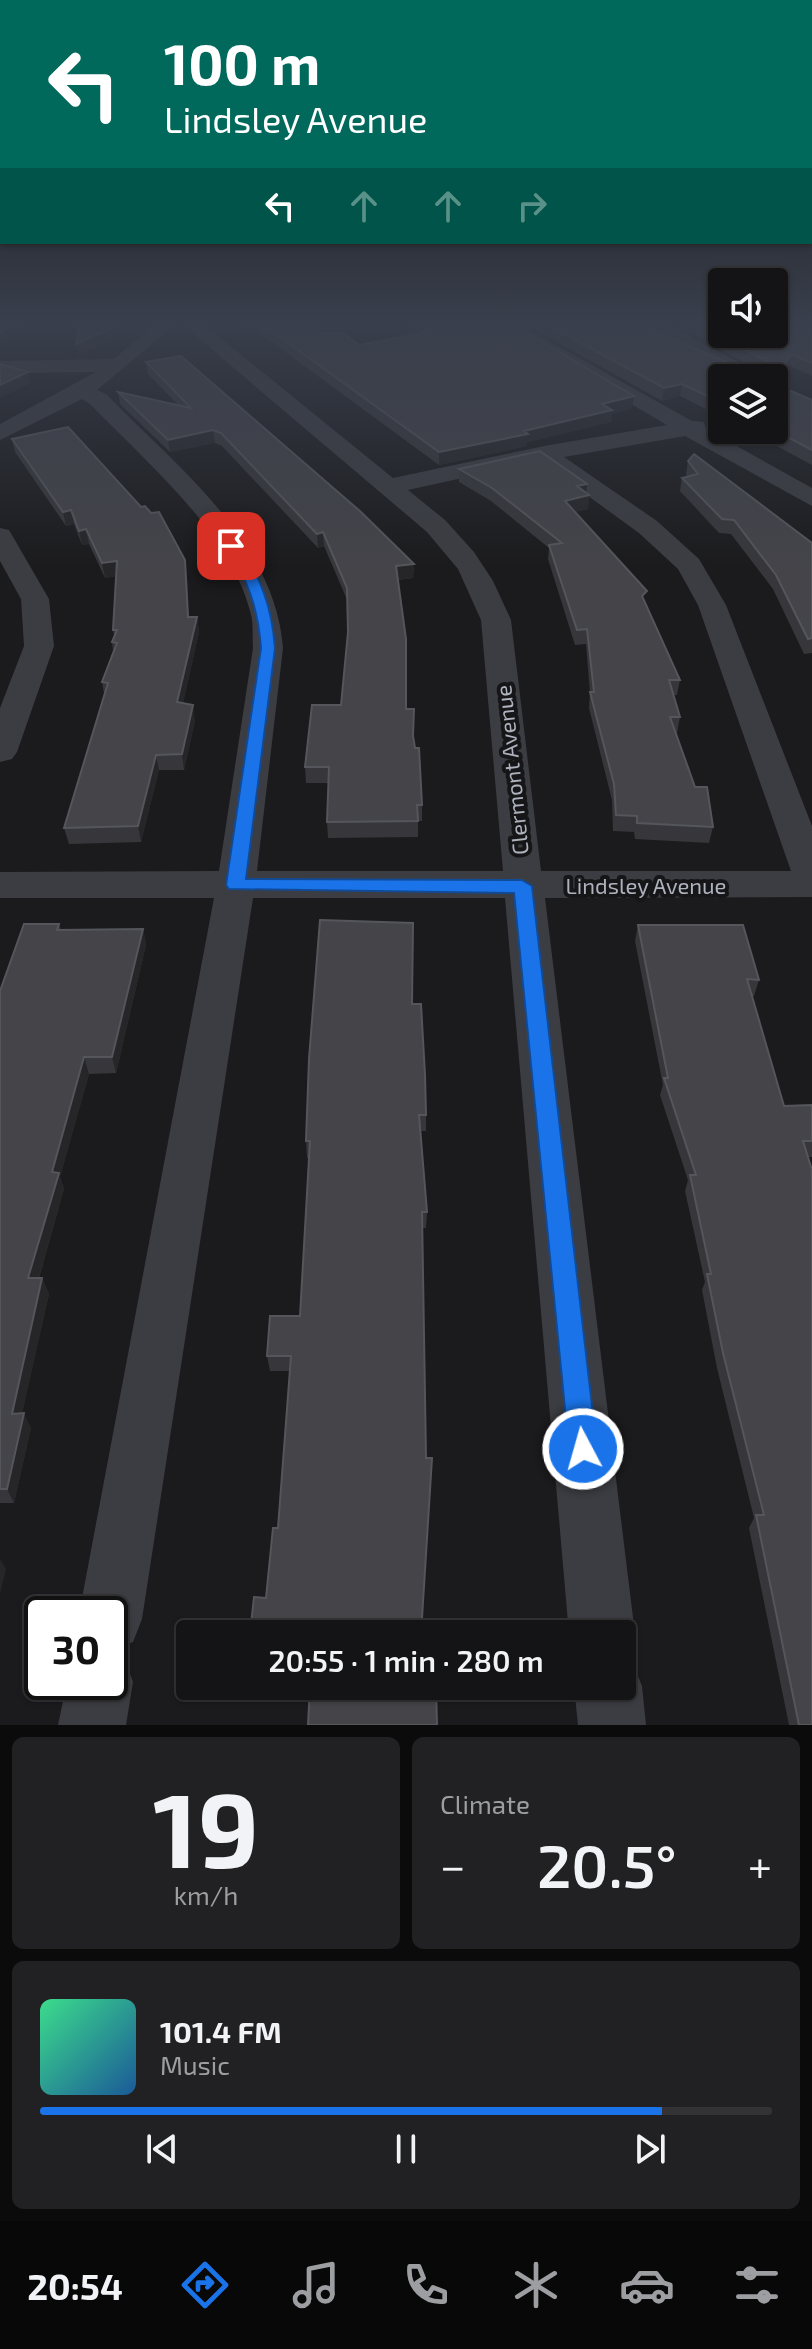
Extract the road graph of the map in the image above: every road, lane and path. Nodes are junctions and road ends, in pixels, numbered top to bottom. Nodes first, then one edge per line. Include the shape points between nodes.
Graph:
1 (55, 404) edge
2 (103, 404) edge
3 (288, 404) edge
4 (646, 404) edge
5 (708, 425) edge
6 (687, 428) junction
7 (5, 430) edge
8 (544, 453) junction
9 (388, 487) junction
10 (812, 498) edge
11 (0, 536) edge
12 (0, 752) edge
13 (812, 876) edge
14 (812, 884) edge
15 (0, 885) edge
16 (236, 885) junction
17 (522, 886) junction
18 (114, 1596) edge
19 (601, 1620) edge
20 (97, 1700) edge
21 (609, 1700) edge
22 (92, 1725) edge
23 (612, 1725) edge

1 - 7 street
2 - 16 street via 245,564 265,612 268,648
3 - 9 street, Clermont Avenue
4 - 6 street
5 - 6 street
6 - 8 street
6 - 10 street
8 - 9 street
8 - 13 street via 648,527 689,565 712,605
9 - 17 street, Clermont Avenue via 436,526 484,583 496,620
11 - 12 street via 35,599 39,646
14 - 17 street, Lindsley Avenue
15 - 16 street, Lindsley Avenue
16 - 17 street, Lindsley Avenue
16 - 18 street
17 - 19 street, Clermont Avenue
20 - 22 street
21 - 23 street

